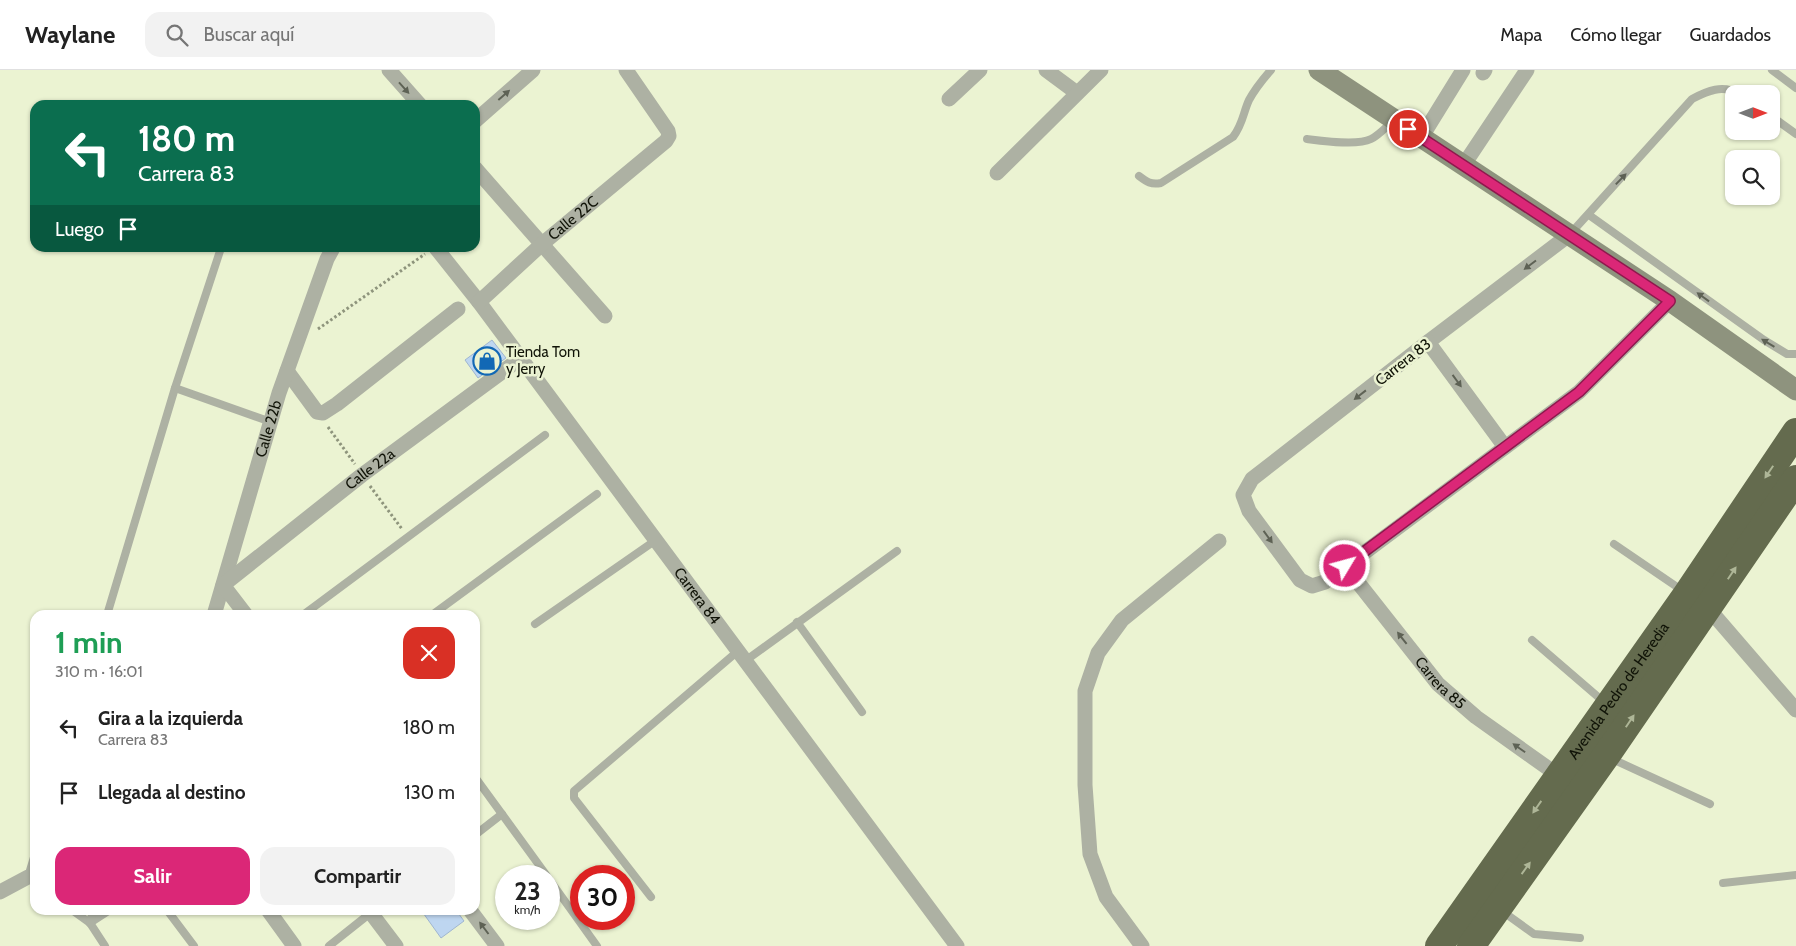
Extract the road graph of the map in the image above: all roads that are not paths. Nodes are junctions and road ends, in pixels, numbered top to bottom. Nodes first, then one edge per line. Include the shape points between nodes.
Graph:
1 (389, 70) edge
2 (533, 70) edge
3 (626, 70) edge
4 (980, 70) edge
5 (1046, 70) edge
6 (1101, 70) edge
7 (1271, 70) edge
8 (1463, 70) edge
9 (1527, 70) edge
10 (1772, 70) edge
11 (1321, 71) edge
12 (1796, 88) edge
13 (1725, 89) edge
14 (1077, 93) junction
15 (416, 100) edge
16 (949, 100) dead end
17 (480, 117) edge
18 (1394, 120) junction
19 (1780, 122) edge
20 (1796, 134) edge
21 (1421, 138) junction
22 (1307, 139) dead end
23 (1464, 166) junction
24 (997, 173) dead end
25 (480, 174) edge
26 (1139, 176) dead end
27 (1589, 215) junction
28 (1569, 236) junction
29 (542, 244) junction
30 (220, 252) edge
31 (331, 252) edge
32 (433, 252) edge
33 (1670, 301) junction
34 (479, 302) junction
35 (458, 309) dead end
36 (605, 316) dead end
37 (1736, 333) junction
38 (1428, 342) junction
39 (1796, 354) edge
40 (520, 358) junction
41 (286, 371) junction
42 (175, 388) junction
43 (1796, 390) edge
44 (271, 422) junction
45 (1796, 432) edge
46 (545, 434) dead end
47 (1505, 447) junction
48 (1796, 479) edge
49 (597, 494) dead end
50 (656, 540) junction
51 (1219, 541) dead end
52 (1614, 544) dead end
53 (897, 551) dead end
54 (1345, 566) junction
55 (223, 585) junction
56 (1697, 601) junction
57 (108, 610) edge
58 (216, 610) edge
59 (242, 610) edge
60 (310, 610) edge
61 (439, 610) edge
62 (797, 622) junction
63 (535, 624) dead end
64 (1532, 640) dead end
65 (741, 656) junction
66 (1609, 706) junction
67 (1796, 710) edge
68 (862, 712) dead end
69 (1606, 756) junction
70 (1559, 776) junction
71 (480, 784) edge
72 (1710, 804) dead end
73 (502, 814) junction
74 (480, 831) edge
75 (539, 865) edge
76 (1796, 875) edge
77 (30, 880) edge
78 (1723, 883) dead end
79 (0, 892) edge
80 (560, 895) edge
81 (651, 896) dead end
82 (1498, 908) junction
83 (79, 915) edge
84 (92, 915) edge
85 (102, 915) edge
86 (171, 915) edge
87 (272, 915) edge
88 (367, 915) edge
89 (375, 915) edge
90 (474, 915) edge
91 (90, 923) junction
92 (1580, 938) dead end
93 (105, 946) edge
94 (194, 946) edge
95 (294, 946) edge
96 (329, 946) edge
97 (396, 946) edge
98 (497, 946) edge
99 (597, 946) edge
100 (956, 946) edge
101 (1142, 946) edge
102 (1439, 946) edge
103 (1471, 946) edge

1 -> 15 street
17 -> 2 street
3 - 29 street, Calle 22C via 669,136
4 - 16 street
5 - 14 street
6 - 14 street
7 - 26 lane via 1249,101 1241,127 1233,137 1161,183 1148,183
8 - 21 street
9 - 23 street
10 - 12 lane
11 - 18 street
27 -> 13 lane via 1692,99 1708,91
14 - 24 street
18 - 21 street
18 - 22 lane via 1369,140
19 - 20 lane
21 - 23 street
23 - 28 street
25 - 29 street
27 - 28 lane
37 -> 27 lane
28 - 33 street
28 -> 38 street, Carrera 83
29 - 34 street, Calle 22C
29 - 36 street
30 - 42 lane
31 - 41 street, Calle 22b
32 - 34 street, Carrera 84
33 - 37 street
33 - 47 street via 1579,392
34 - 40 street, Carrera 84
35 - 41 street via 323,413 317,412
39 -> 37 lane via 1787,354
37 - 43 street
38 -> 47 street
38 -> 54 street, Carrera 83 via 1252,479 1243,495 1249,511 1300,580 1312,586 1325,582
40 - 50 street, Carrera 84
40 - 55 street, Calle 22a via 362,475
41 - 44 street, Calle 22b
42 - 44 lane
42 - 57 lane
44 - 55 street, Calle 22b
45 -> 56 highway, Avenida Pedro de Heredia
46 - 60 lane
47 - 54 street
56 -> 48 highway, Avenida Pedro de Heredia
49 - 61 lane
50 - 63 lane
50 - 65 street, Carrera 84
51 - 101 street via 1122,620 1098,652 1085,691 1085,785 1090,854 1106,897
52 - 56 lane
53 - 62 lane
70 -> 54 street, Carrera 85 via 1476,717 1438,684
55 - 58 street, Calle 22b
55 - 59 street
56 - 66 highway, Avenida Pedro de Heredia
56 - 67 street
69 -> 56 highway, Avenida Pedro de Heredia
62 - 65 lane
62 - 68 lane
64 - 66 lane
65 - 81 lane via 574,791 574,798
65 - 100 street, Carrera 84
66 - 70 highway, Avenida Pedro de Heredia
69 - 72 lane
82 -> 69 highway, Avenida Pedro de Heredia
70 -> 102 highway, Avenida Pedro de Heredia
71 - 73 lane
73 - 74 lane
73 - 75 lane
76 - 78 lane
77 - 79 street
80 - 99 lane
82 - 92 lane via 1534,934
82 - 103 highway, Avenida Pedro de Heredia
83 - 91 lane
84 - 91 lane
85 - 91 lane
86 - 94 lane
87 - 95 street
88 - 96 lane
89 - 97 street
98 -> 90 street
91 - 93 lane

